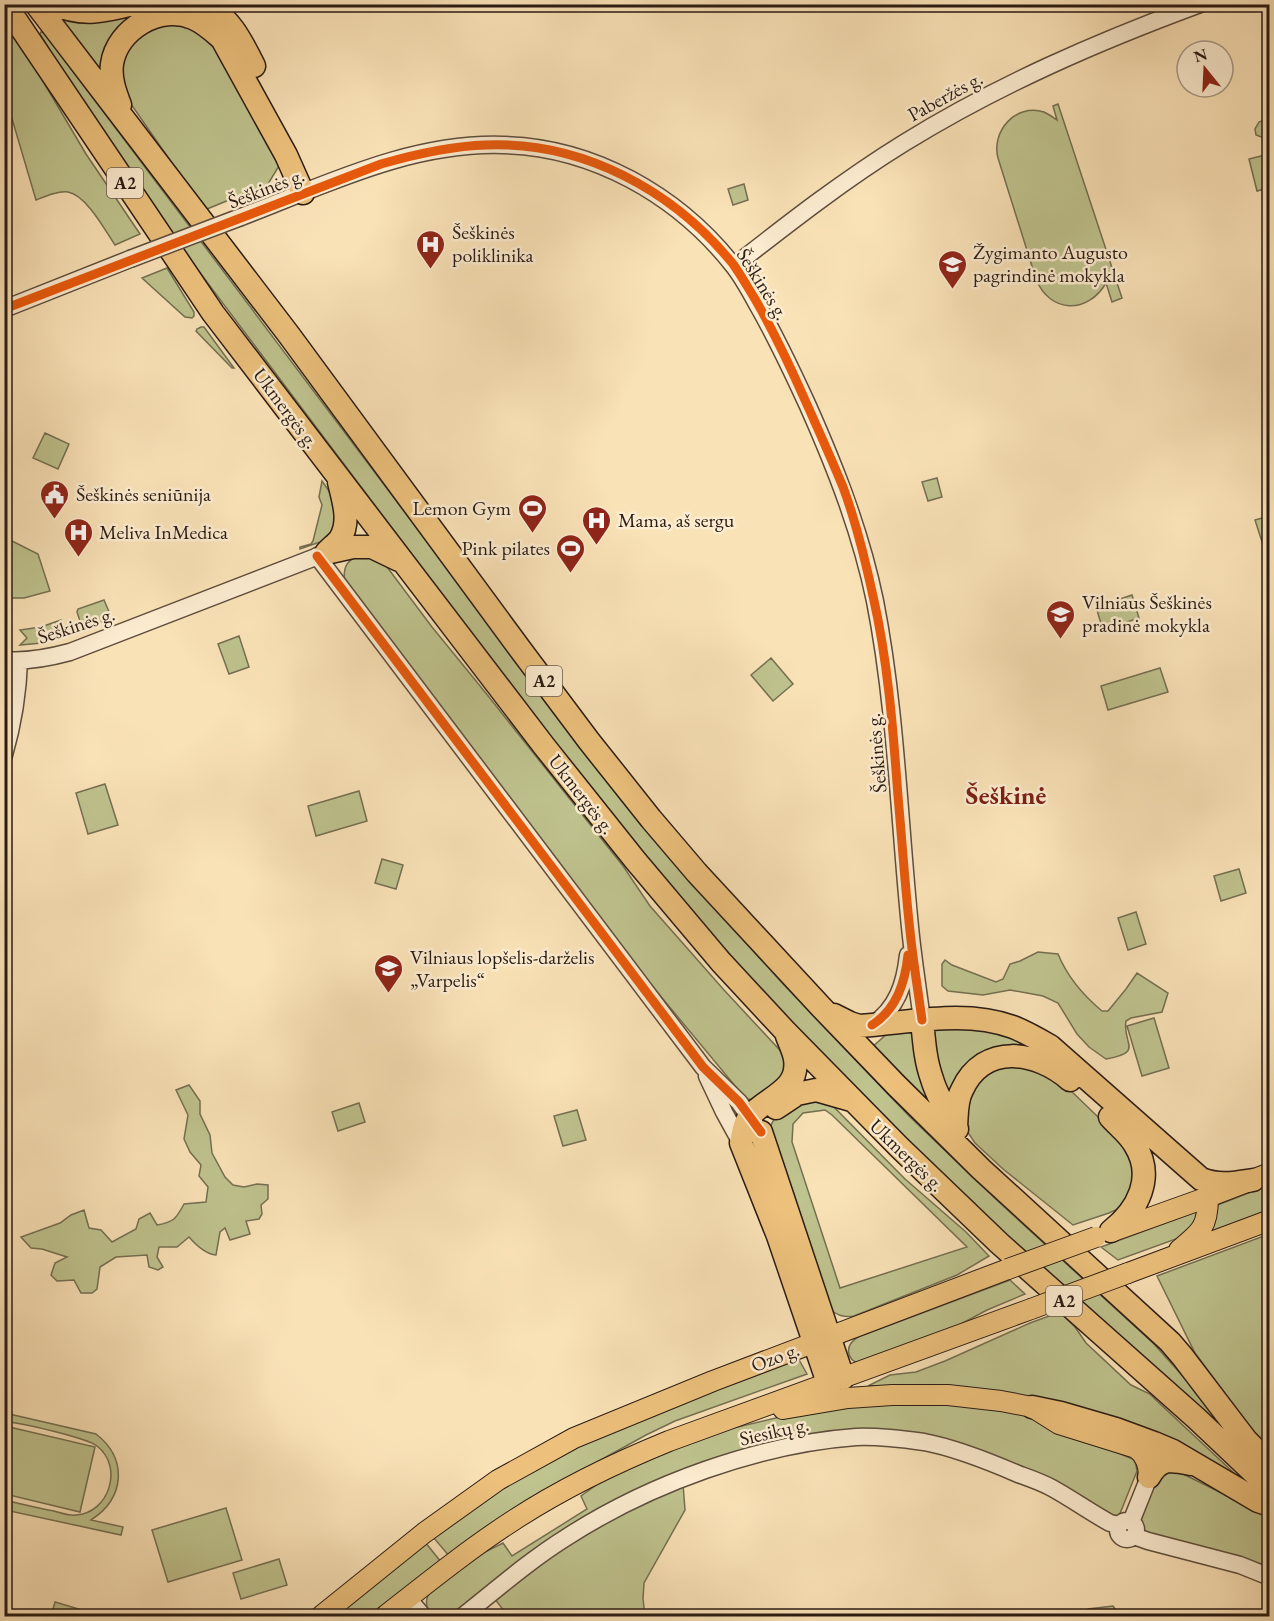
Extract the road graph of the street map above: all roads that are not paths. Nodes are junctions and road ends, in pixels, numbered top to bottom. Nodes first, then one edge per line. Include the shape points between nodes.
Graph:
1 (5, 4) edge
2 (36, 4) edge
3 (56, 4) edge
4 (133, 4) edge
5 (203, 4) edge
6 (1200, 4) edge
7 (129, 125) junction
8 (309, 191) junction
9 (734, 266) junction
10 (4, 309) edge
11 (337, 475) junction
12 (321, 554) junction
13 (403, 562) junction
14 (12, 660) edge
15 (4, 755) edge
16 (910, 931) junction
17 (822, 1008) junction
18 (922, 1020) junction
19 (872, 1025) junction
20 (786, 1032) junction
21 (703, 1066) junction
22 (852, 1101) junction
23 (755, 1124) junction
24 (956, 1127) junction
25 (741, 1143) junction
26 (981, 1169) junction
27 (1261, 1177) edge
28 (1204, 1188) junction
29 (1269, 1220) edge
30 (1104, 1234) junction
31 (1170, 1258) junction
32 (822, 1339) junction
33 (835, 1380) junction
34 (1032, 1407) junction
35 (742, 1415) junction
36 (1192, 1464) junction
37 (1269, 1464) edge
38 (1149, 1477) junction
39 (1269, 1488) edge
40 (1269, 1505) edge
41 (1128, 1528) junction
42 (1269, 1577) edge
43 (408, 1598) junction
44 (321, 1617) edge
45 (385, 1617) edge
46 (423, 1617) edge
47 (463, 1617) edge

1 - 11 highway, Ukmergės g. / A2 via 213,313
2 - 7 highway, Ukmergės g. / A2
3 - 4 highway via 79,12 95,12
5 - 8 highway via 238,34
6 - 9 street, Paberžės g. via 1080,50 955,114 812,205
7 - 8 highway via 112,79 111,67 120,43 147,20 170,14 193,18 222,39
7 - 17 highway, Ukmergės g. / A2 via 589,741 697,873
8 - 9 street, Šeškinės g. via 381,164 444,148 503,145 558,150 645,187 700,229
8 - 10 street, Šeškinės g., bridge
9 - 16 street, Šeškinės g. via 792,372 844,489 861,544 887,672
11 - 12 highway via 346,520 340,539
11 - 13 highway, Ukmergės g. / A2
12 - 13 highway via 372,547
12 - 14 street, Šeškinės g. via 70,652 37,660
12 - 21 street
13 - 20 highway, Ukmergės g. / A2 via 635,860
14 - 15 street via 18,686
16 - 18 street, Šeškinės g.
16 - 19 street via 902,987 887,1013
17 - 19 highway via 849,1023
17 - 26 highway, Ukmergės g. / A2
18 - 19 highway
18 - 24 highway via 932,1080
18 - 28 highway via 972,1019 1011,1026 1050,1046
20 - 22 highway, Ukmergės g. / A2
20 - 23 highway via 795,1059 795,1075
21 - 23 street
21 - 25 street
22 - 23 highway via 816,1090 797,1094 778,1106 766,1120
22 - 39 highway, Ukmergės g. / A2 via 999,1243
23 - 25 highway
23 - 32 highway
24 - 26 highway
24 - 30 highway via 961,1091 978,1068 989,1061 1011,1055 1040,1061 1057,1071 1120,1127 1135,1145 1143,1165 1137,1204 1122,1223
25 - 32 highway
26 - 37 highway, Ukmergės g. / A2 via 1170,1342
27 - 28 highway
28 - 30 main road, Ozo g.
28 - 31 main road via 1208,1211 1205,1224
29 - 31 main road
30 - 32 main road, Ozo g., bridge
31 - 33 main road, bridge
32 - 33 highway
32 - 44 main road, Ozo g. via 644,1408 538,1457 498,1480 424,1533
33 - 35 main road
34 - 35 main road via 948,1395 892,1395
34 - 36 highway via 1116,1429 1173,1451
34 - 38 main road via 1059,1424 1136,1448 1146,1458
35 - 43 main road via 614,1464 562,1491 514,1520
36 - 38 highway via 1163,1462
36 - 40 highway
38 - 41 street
41 - 42 street, Siesikų g. via 1148,1541 1240,1564
41 - 47 street, Siesikų g. via 1110,1523 1050,1487 958,1451 888,1438 824,1441 768,1452 690,1476 635,1499 566,1537
43 - 45 main road
43 - 46 street

